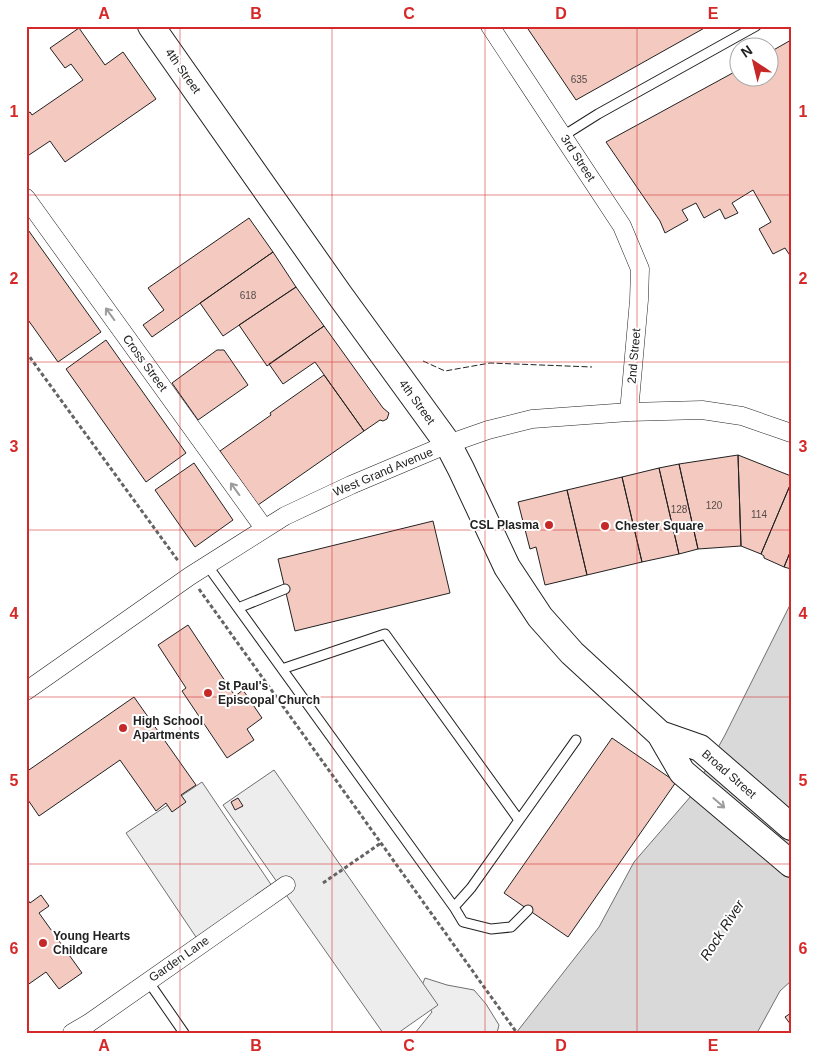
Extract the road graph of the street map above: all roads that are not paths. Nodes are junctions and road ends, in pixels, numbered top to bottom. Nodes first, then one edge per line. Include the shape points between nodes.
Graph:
1 (151, 26) edge
2 (490, 26) edge
3 (756, 26) edge
4 (563, 136) junction
5 (26, 198) edge
6 (639, 300) joint
7 (629, 412) junction
8 (791, 433) edge
9 (448, 444) junction
10 (264, 528) junction
11 (207, 565) junction
12 (285, 589) dead end
13 (238, 608) junction
14 (282, 669) junction
15 (26, 691) edge
16 (660, 734) junction
17 (576, 740) dead end
18 (519, 820) junction
19 (791, 827) edge
20 (791, 864) edge
21 (286, 885) dead end
22 (454, 908) junction
23 (528, 910) dead end
24 (148, 981) junction
25 (72, 1033) edge
26 (184, 1033) edge

1 - 9 main road, 4th Street
2 - 4 street, 3rd Street
3 - 4 lane
4 - 6 street, 3rd Street via 622,226 640,269
10 -> 5 street, Cross Street
6 - 7 street, 2nd Street
7 - 8 street, West Grand Avenue via 702,410 742,416
7 - 9 street, West Grand Avenue via 532,419 506,424
9 - 10 street, West Grand Avenue via 310,503
9 - 16 main road, 4th Street via 507,567 528,602 572,653
10 - 11 street, West Grand Avenue
11 - 13 lane
11 - 15 street, West Grand Avenue
12 - 13 lane
13 - 14 lane
14 - 18 lane via 385,634
14 - 22 lane
16 - 19 main road, Broad Street via 700,748
16 -> 20 main road, 4th Street via 682,772
17 - 18 lane
18 - 22 lane
21 - 24 street, Garden Lane
22 - 23 lane via 464,922 490,929 511,927
24 - 25 street, Garden Lane
24 - 26 lane

